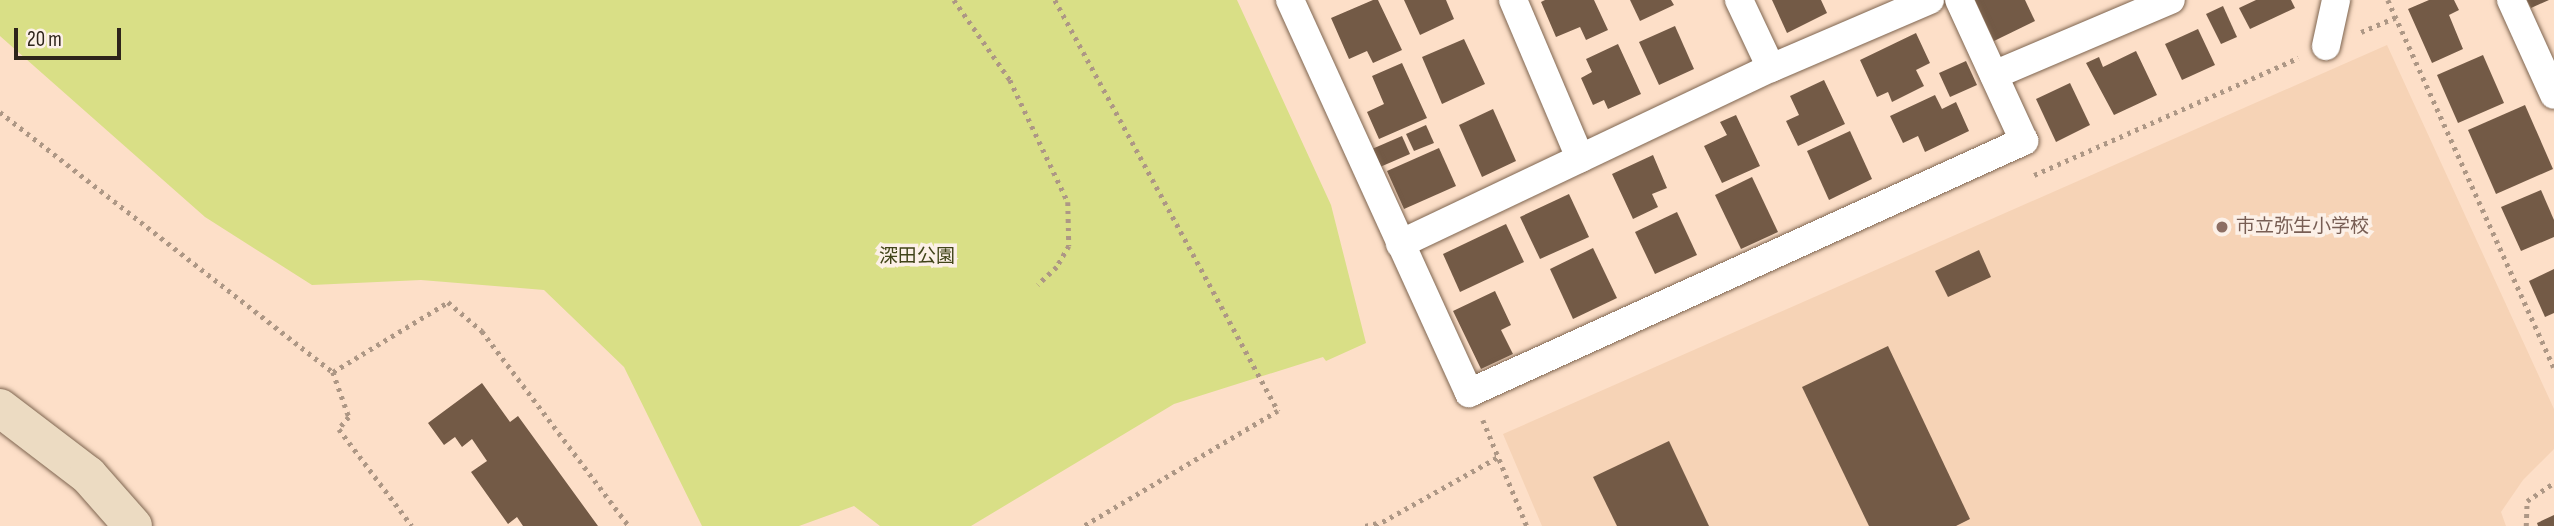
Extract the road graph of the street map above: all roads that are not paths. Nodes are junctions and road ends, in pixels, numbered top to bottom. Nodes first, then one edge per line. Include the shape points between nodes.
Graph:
1 (1290, 0) edge
2 (1513, 0) edge
3 (1739, 0) edge
4 (1930, 0) edge
5 (1959, 0) edge
6 (2336, 0) edge
7 (2511, 0) edge
8 (2160, 2) edge
9 (2326, 46) dead end
10 (1770, 68) junction
11 (1994, 75) junction
12 (2554, 95) edge
13 (1580, 158) junction
14 (1400, 244) junction
15 (0, 408) edge
16 (133, 526) edge

1 - 14 street
2 - 13 street
3 - 10 street
4 - 10 street
5 - 11 street
6 - 9 street
7 - 12 street
8 - 11 street
10 - 13 street
11 - 14 street via 2024,141 1469,394
13 - 14 street
15 - 16 street via 88,475

